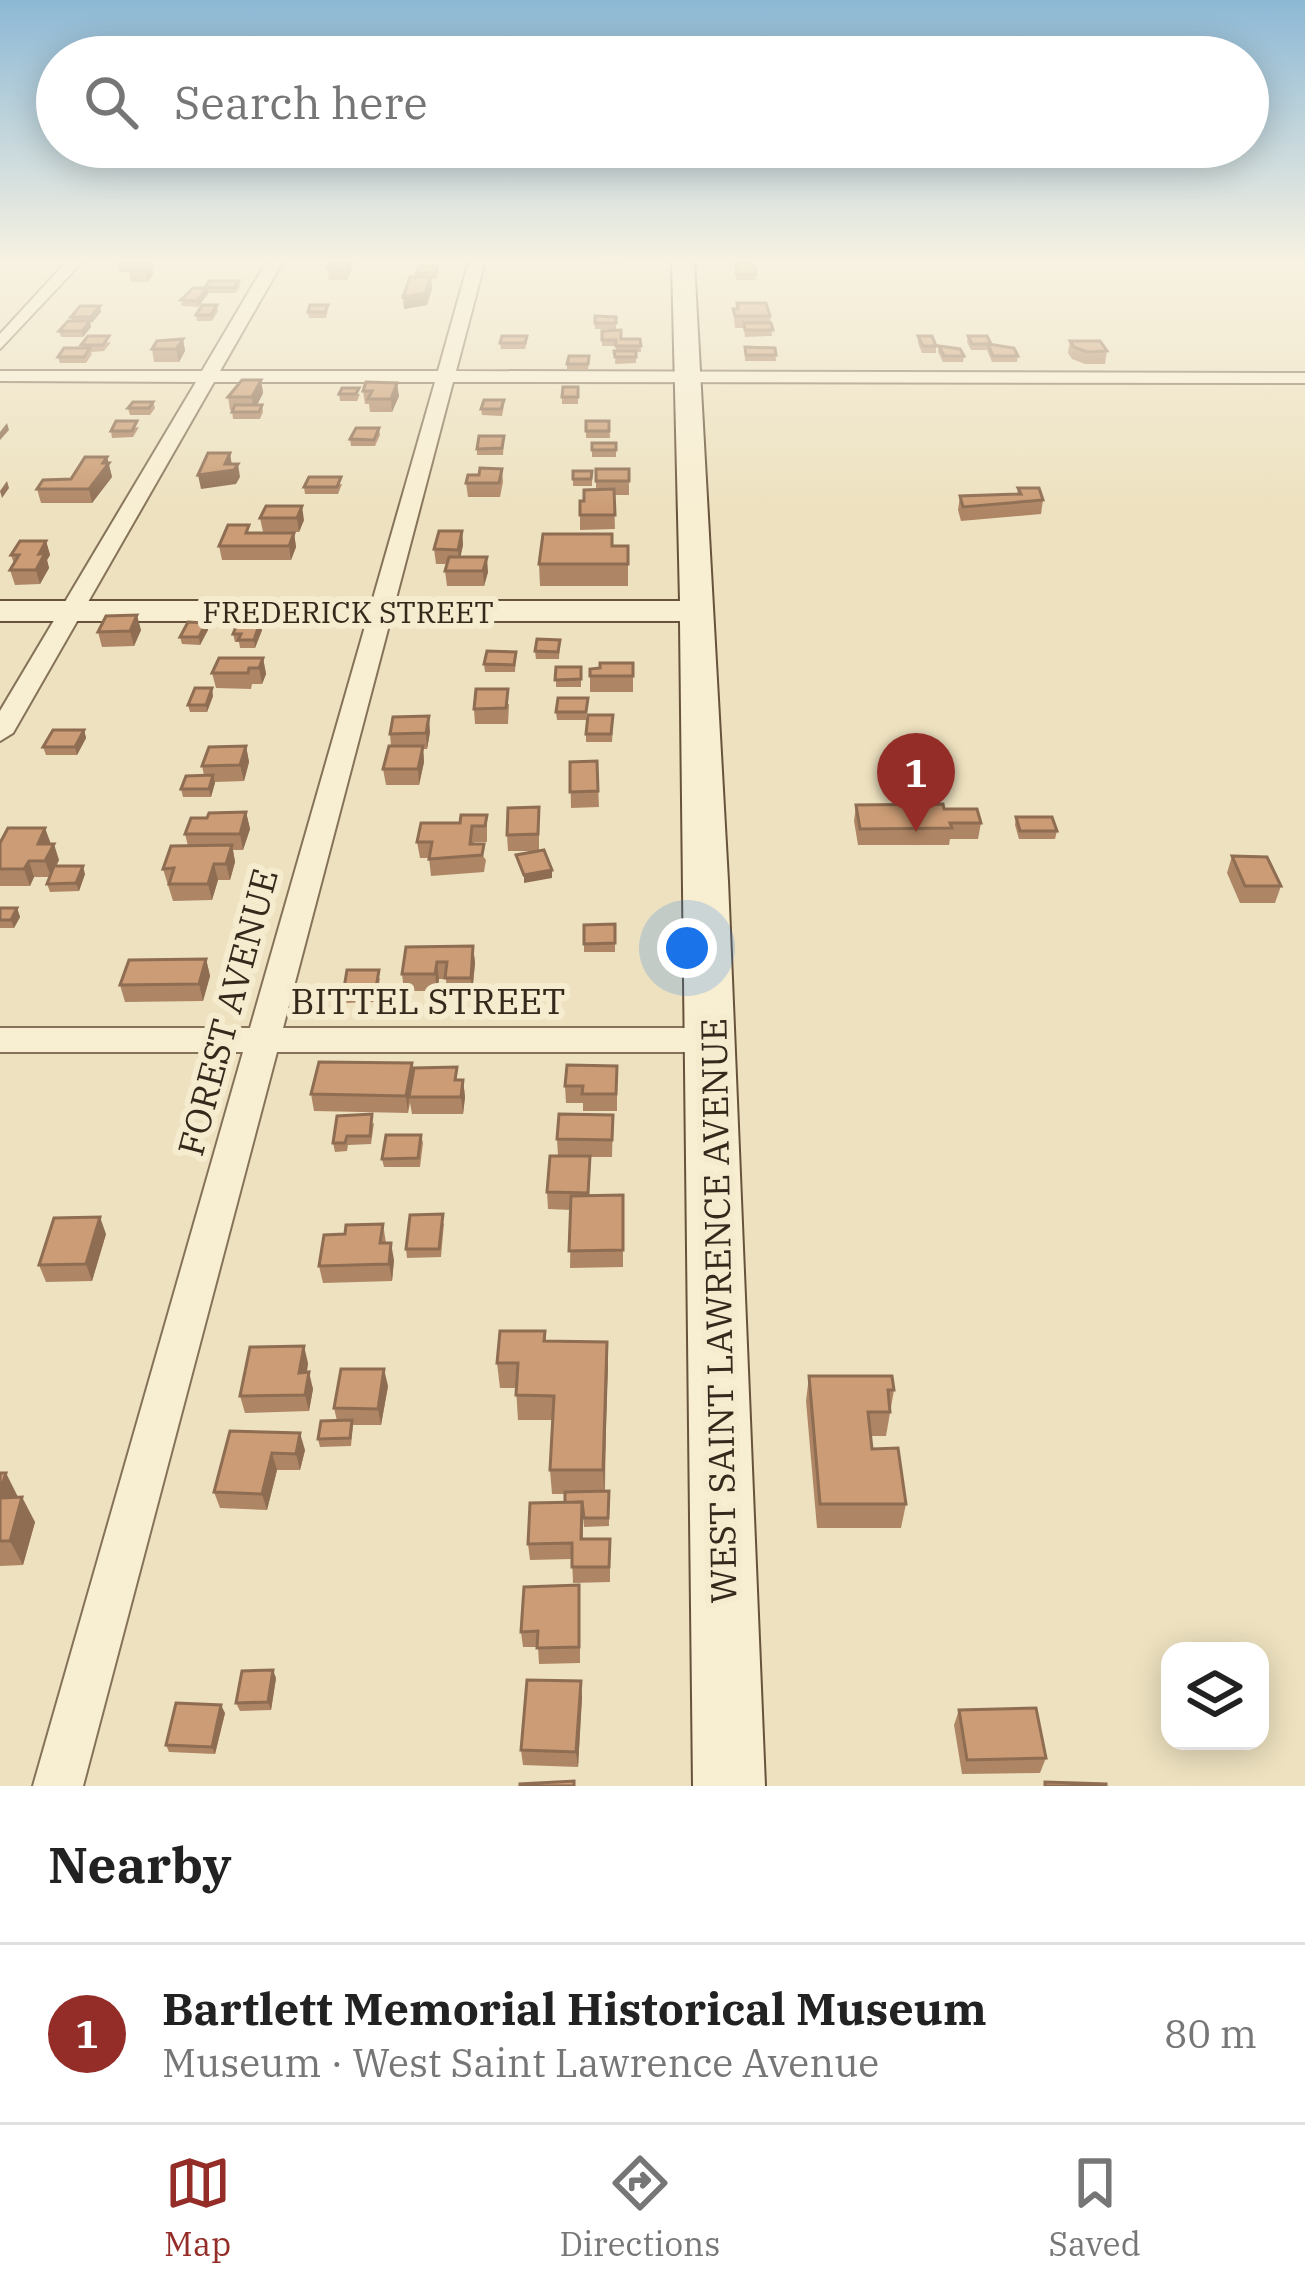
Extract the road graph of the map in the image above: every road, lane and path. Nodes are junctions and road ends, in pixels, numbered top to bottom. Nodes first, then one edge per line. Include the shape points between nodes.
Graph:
1 (226, 344) edge
2 (453, 344) edge
3 (684, 344) edge
4 (0, 376) edge
5 (208, 376) junction
6 (444, 376) junction
7 (1305, 378) edge
8 (685, 379) junction
9 (0, 611) edge
10 (71, 611) junction
11 (377, 611) junction
12 (696, 611) junction
13 (0, 733) edge
14 (260, 1038) junction
15 (0, 1040) edge
16 (711, 1040) junction
17 (58, 1786) edge
18 (729, 1786) edge

1 - 5 street
2 - 6 street, FOREST AVENUE
3 - 8 street, WEST SAINT LAWRENCE AVENUE
4 - 5 street
5 - 6 street
5 - 10 street
6 - 8 street
6 - 11 street, FOREST AVENUE
7 - 8 street
8 - 12 street, WEST SAINT LAWRENCE AVENUE
9 - 10 street, FREDERICK STREET
10 - 11 street, FREDERICK STREET
10 - 13 street
11 - 12 street, FREDERICK STREET
11 - 14 street, FOREST AVENUE
12 - 16 street, WEST SAINT LAWRENCE AVENUE
14 - 15 street, BITTEL STREET
14 - 16 street, BITTEL STREET
14 - 17 street, FOREST AVENUE
16 - 18 street, WEST SAINT LAWRENCE AVENUE

